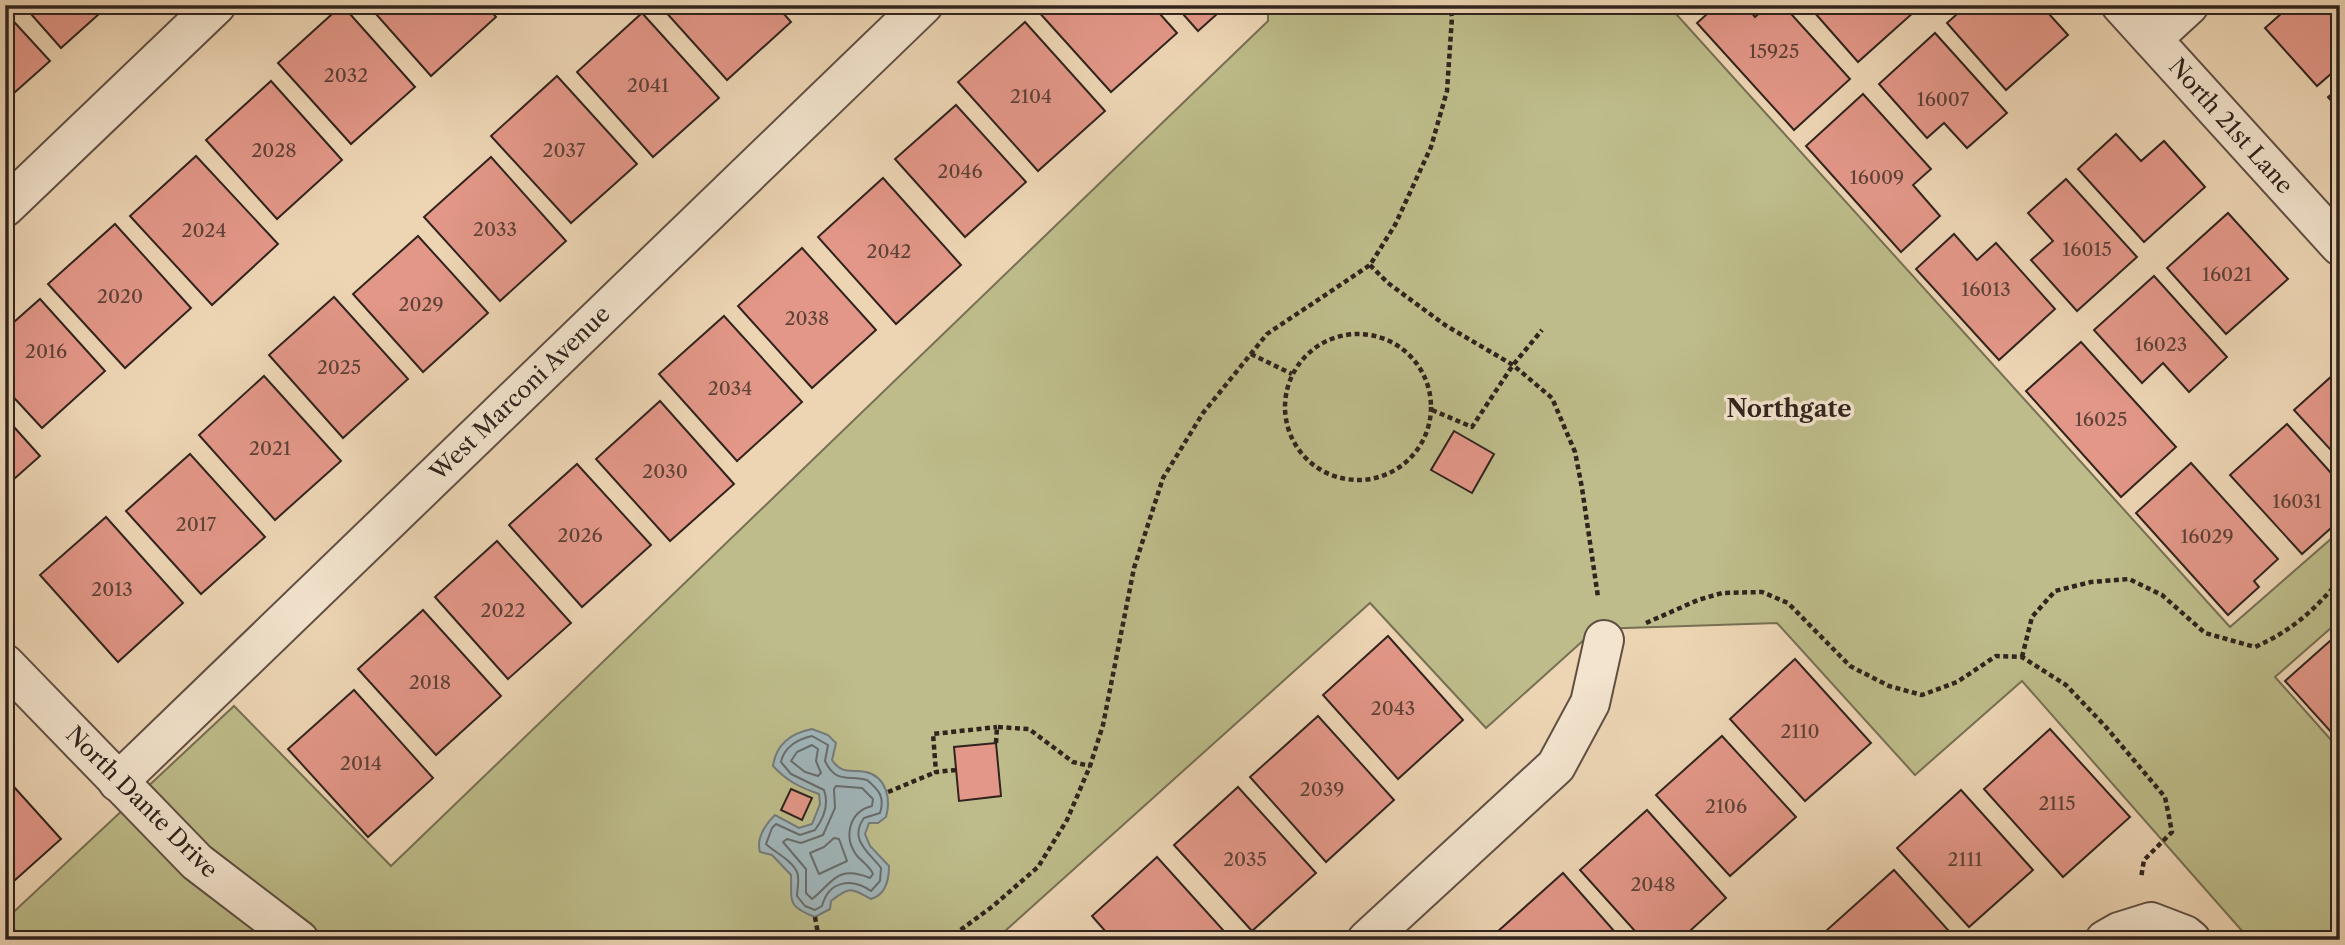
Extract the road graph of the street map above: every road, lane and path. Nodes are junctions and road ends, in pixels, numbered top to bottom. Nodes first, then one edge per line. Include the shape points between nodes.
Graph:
1 (216, 5) edge
2 (923, 5) edge
3 (1450, 5) edge
4 (2121, 5) edge
5 (2189, 5) edge
6 (2152, 39) junction
7 (5, 207) edge
8 (2340, 246) edge
9 (1370, 265) junction
10 (1542, 330) dead end
11 (1251, 355) junction
12 (1513, 365) junction
13 (1292, 374) junction
14 (1432, 410) junction
15 (2340, 580) edge
16 (1604, 640) junction
17 (2022, 657) junction
18 (5, 664) edge
19 (997, 727) junction
20 (996, 743) dead end
21 (1090, 766) junction
22 (956, 770) dead end
23 (936, 772) junction
24 (118, 782) junction
25 (888, 792) dead end
26 (815, 917) dead end
27 (2151, 922) junction
28 (298, 937) edge
29 (824, 940) edge
30 (947, 940) edge
31 (1367, 940) edge
32 (2105, 940) edge
33 (2191, 940) edge

1 - 7 street
2 - 24 street, West Marconi Avenue
3 - 9 path via 1447,91 1431,147 1395,225
4 - 6 street, North 21st Lane
5 - 6 street
6 - 8 street, North 21st Lane
9 - 11 path via 1267,334
9 - 12 path via 1445,325
10 - 12 path
11 - 13 path
11 - 21 path via 1203,413 1163,478 1134,568 1103,725
12 - 14 path via 1472,427
12 - 16 path via 1552,398 1574,452
13 - 14 path via 1327,341 1353,333 1382,336 1402,347 1425,375
13 - 14 path via 1285,395 1287,425 1294,442 1305,458 1335,477 1369,480 1400,467 1422,446
15 - 17 path via 2283,635 2255,647 2206,633 2162,595 2129,579 2091,582 2055,591 2032,617
16 - 17 path via 1698,600 1722,593 1762,592 1788,603 1850,666 1889,686 1922,695 1957,682 1996,656
16 - 31 street via 1590,703 1556,766
17 - 27 path via 2066,685 2165,797 2172,832 2144,860 2140,887
18 - 24 street, North Dante Drive
19 - 20 path
19 - 21 path via 1029,729 1073,762
19 - 23 path via 933,734
21 - 30 path via 1067,820 1038,867
22 - 23 path
23 - 25 path
24 - 28 street, North Dante Drive via 197,862
26 - 29 path
27 - 32 street
27 - 33 street

